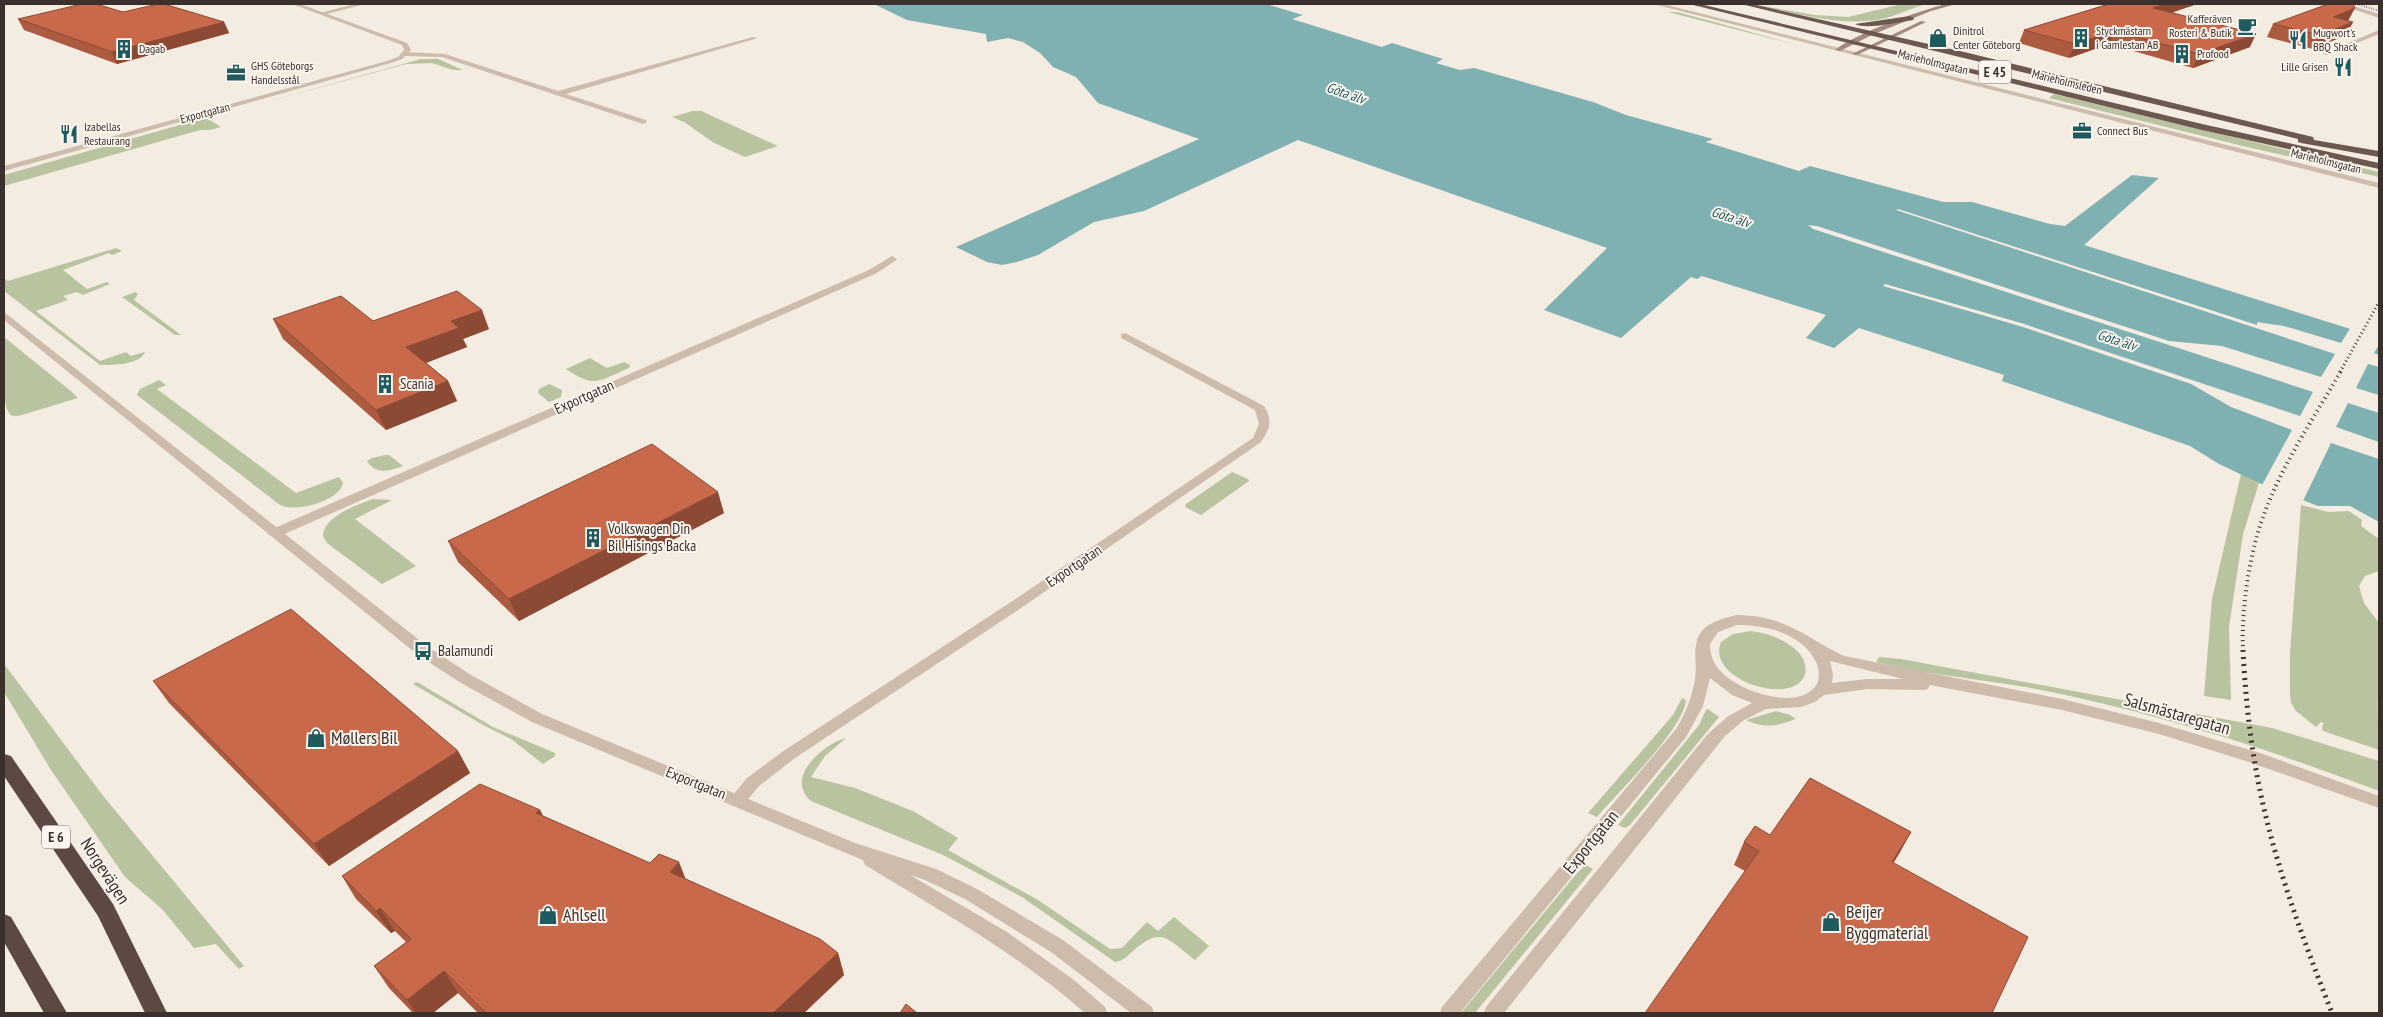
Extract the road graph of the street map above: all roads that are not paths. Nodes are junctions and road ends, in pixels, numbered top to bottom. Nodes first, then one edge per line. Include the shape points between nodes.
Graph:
1 (295, 4) edge
2 (362, 4) edge
3 (1656, 4) edge
4 (1692, 4) edge
5 (1711, 4) edge
6 (1744, 4) edge
7 (1952, 4) edge
8 (2342, 4) edge
9 (322, 14) junction
10 (2379, 16) edge
11 (1910, 18) junction
12 (1826, 21) junction
13 (1905, 29) junction
14 (2379, 32) edge
15 (1872, 33) junction
16 (1828, 34) junction
17 (1888, 37) junction
18 (755, 38) dead end
19 (1932, 46) junction
20 (1888, 49) junction
21 (1838, 50) junction
22 (405, 54) junction
23 (1855, 54) junction
24 (2325, 54) dead end
25 (556, 94) junction
26 (643, 122) dead end
27 (2348, 148) junction
28 (2379, 154) edge
29 (2379, 166) edge
30 (4, 169) edge
31 (2379, 186) edge
32 (892, 259) dead end
33 (4, 315) edge
34 (1125, 336) dead end
35 (275, 533) junction
36 (1811, 646) junction
37 (1704, 658) junction
38 (1958, 686) junction
39 (1821, 690) junction
40 (1771, 702) junction
41 (4, 761) edge
42 (737, 800) junction
43 (2379, 802) edge
44 (851, 849) junction
45 (4, 923) edge
46 (39, 984) junction
47 (47, 1013) edge
48 (56, 1013) edge
49 (156, 1013) edge
50 (1098, 1013) edge
51 (1145, 1013) edge
52 (1449, 1013) edge
53 (1493, 1013) edge

1 - 9 street
2 - 9 street
3 - 21 street, Marieholmsgatan
4 - 16 highway, Marieholmsleden / E 45
5 - 16 highway, Marieholmsleden / E 45
6 - 12 highway
7 - 11 main road
7 - 13 main road via 1942,14
8 - 10 street
9 - 22 street via 405,44 408,50
11 - 12 highway via 1871,24
11 - 15 main road
12 - 15 highway
13 - 17 main road
13 - 19 highway via 1910,37
14 - 24 street
15 - 17 highway
15 - 21 main road
16 - 20 highway, Marieholmsleden / E 45
17 - 19 highway
17 - 23 main road
18 - 25 street
19 - 27 highway
20 - 27 highway, Marieholmsleden / E 45 via 2194,118
20 - 29 highway, Marieholmsleden / E 45 via 2202,127
21 - 23 street, Marieholmsgatan
22 - 25 street, Exportgatan via 443,55
22 - 30 street, Exportgatan via 381,64
23 - 31 street, Marieholmsgatan
25 - 26 street, Exportgatan
27 - 28 highway, Marieholmsleden / E 45
32 - 35 street, Exportgatan via 872,272
33 - 35 street, Exportgatan
34 - 42 street, Exportgatan via 1260,408 1265,416 1265,428 1257,440 790,754 753,782
35 - 42 street, Exportgatan via 423,651 466,679 538,718
36 - 37 street, Exportgatan via 1792,632 1774,625 1737,620 1710,630 1703,640
36 - 38 street, Salsmästaregatan via 1853,664
36 - 39 street, Exportgatan via 1826,669 1826,680
37 - 40 street, Exportgatan via 1710,670 1728,686 1744,695
37 - 52 street, Exportgatan via 1699,700 1681,733
38 - 39 street, Salsmästaregatan via 1868,684
38 - 43 street, Salsmästaregatan via 2130,720 2239,753
39 - 40 street, Exportgatan via 1800,702
40 - 53 street, Exportgatan via 1734,718 1712,739
41 - 49 highway, Norgevägen / E 6 via 106,910
42 - 44 street, Exportgatan
44 - 50 street, Exportgatan via 1001,938
44 - 51 street, Exportgatan via 930,874 971,894 1057,946
45 - 46 highway
46 - 47 highway
46 - 48 highway

